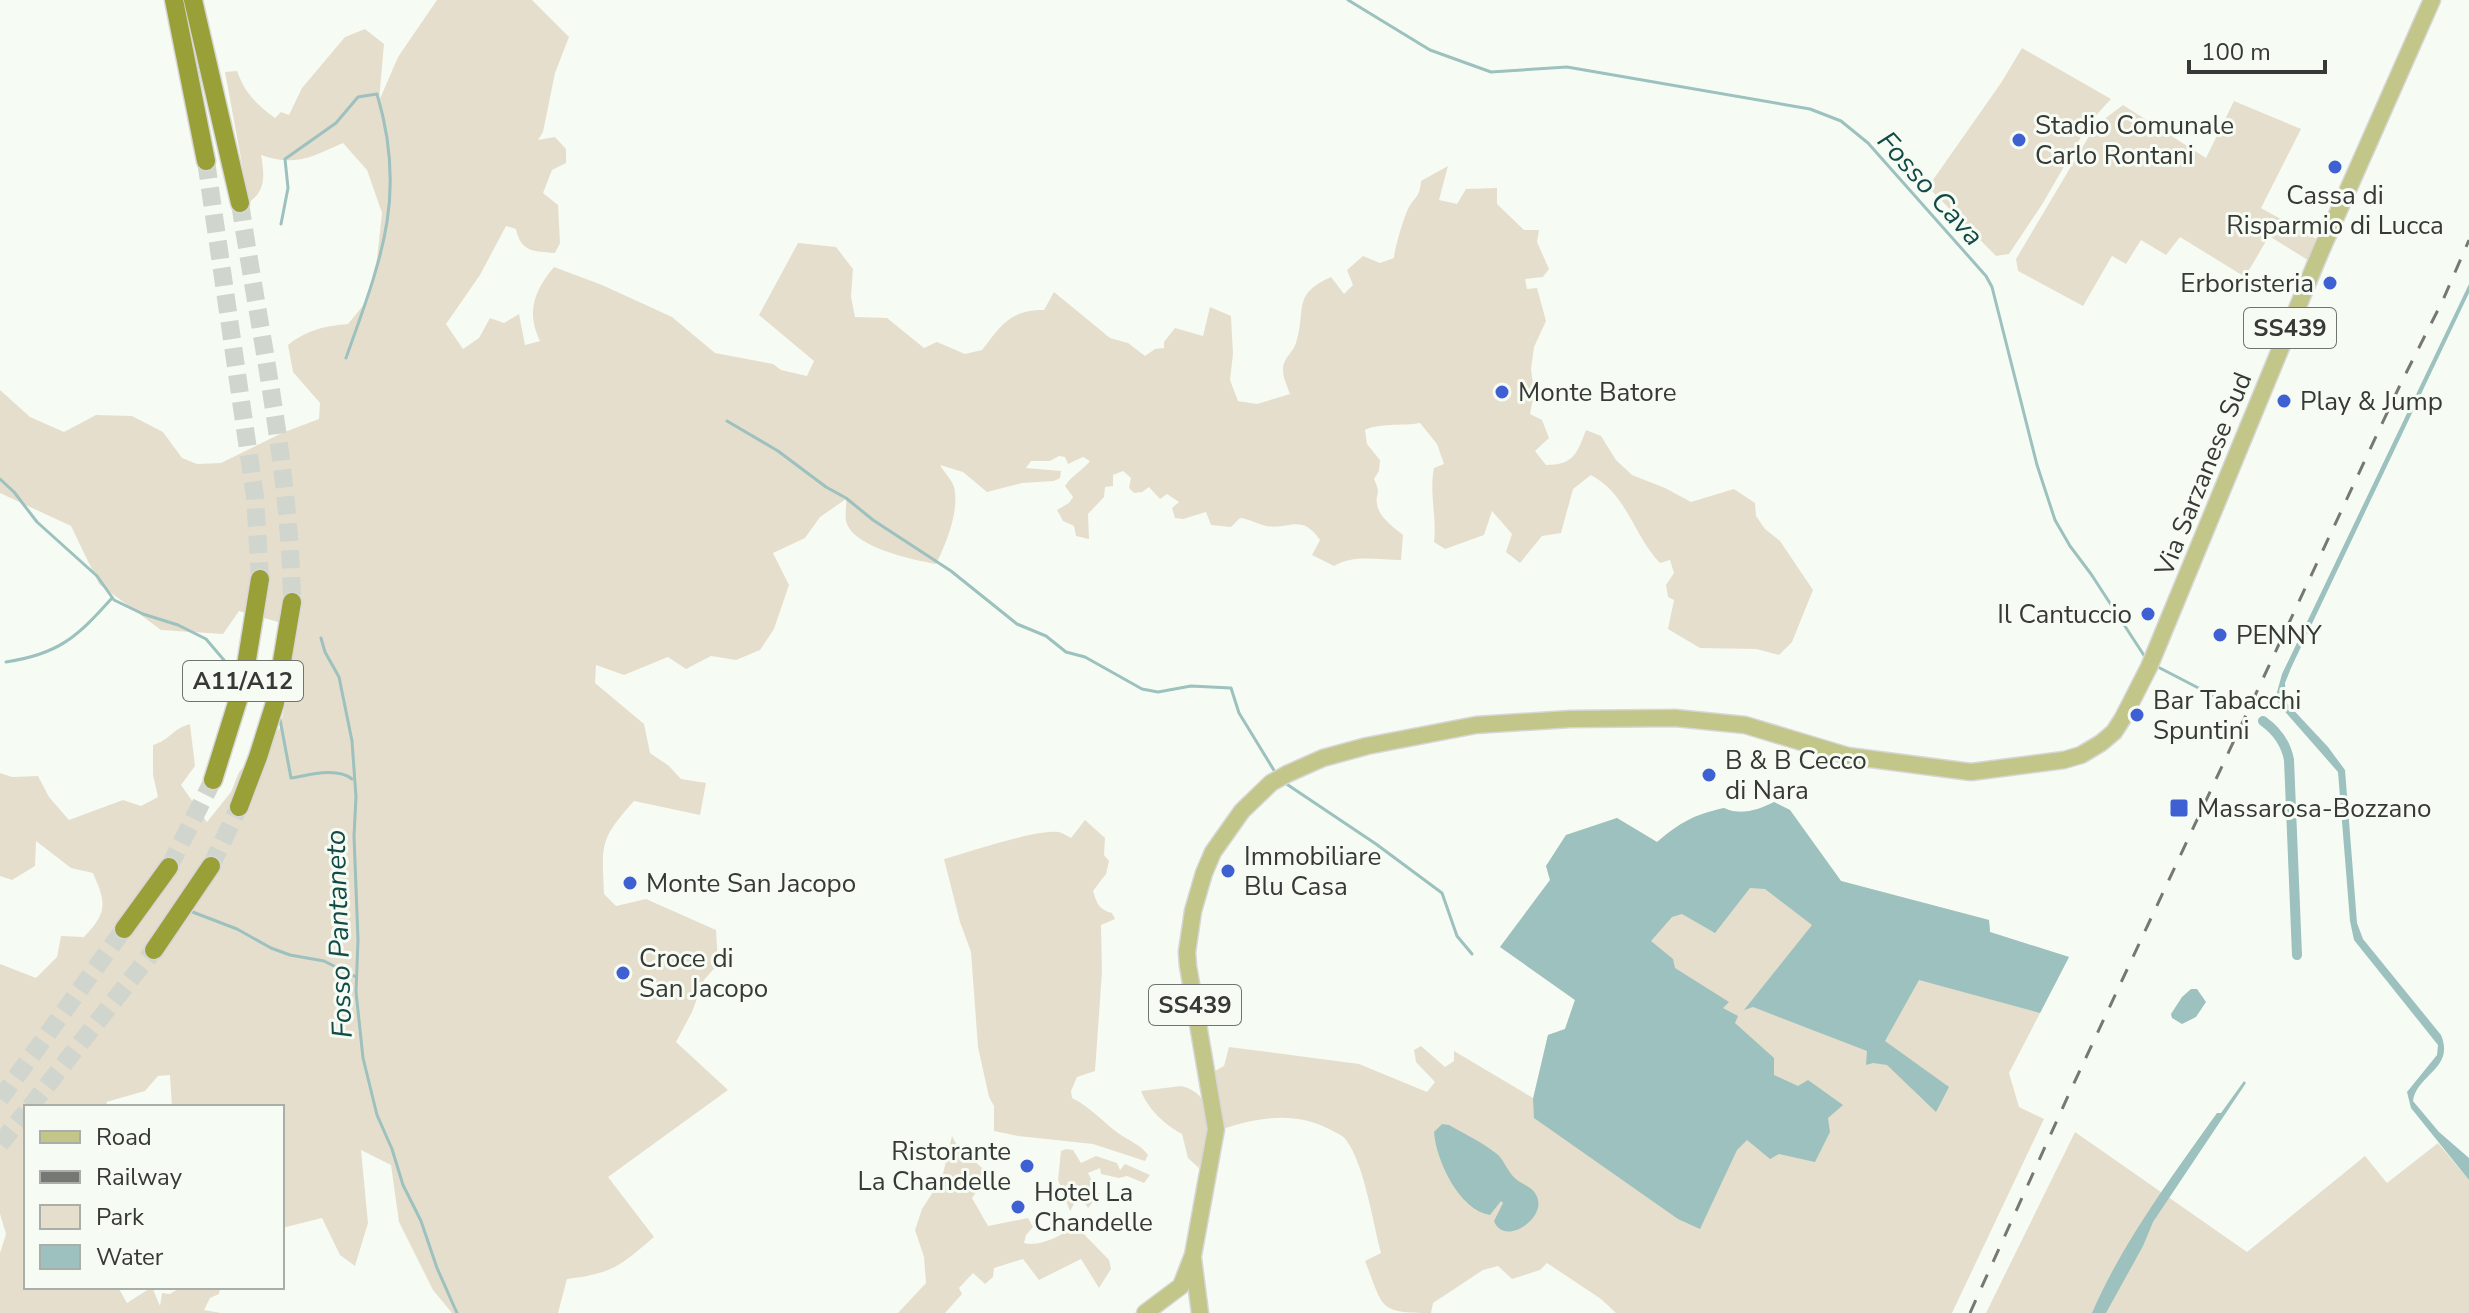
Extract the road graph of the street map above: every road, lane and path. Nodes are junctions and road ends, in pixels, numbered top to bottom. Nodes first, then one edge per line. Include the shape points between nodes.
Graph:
1 (174, 0) edge
2 (193, 0) edge
3 (2432, 0) edge
4 (206, 161) tunnel mouth
5 (240, 203) tunnel mouth
6 (260, 579) tunnel mouth
7 (292, 602) tunnel mouth
8 (213, 780) tunnel mouth
9 (242, 799) tunnel mouth
10 (211, 866) tunnel mouth
11 (169, 867) tunnel mouth
12 (124, 929) tunnel mouth
13 (154, 950) tunnel mouth
14 (1193, 1255) junction
15 (1181, 1286) junction
16 (1198, 1294) junction
17 (1145, 1313) edge
18 (1200, 1313) edge

1 - 4 highway
2 - 5 highway
3 - 14 main road, Via Sarzanese Sud / SS439 via 2320,253 2151,662 2118,725 2101,743 2081,755 1971,772 1848,756 1745,725 1675,718 1534,720 1437,731 1323,758 1278,778 1242,811 1213,852 1193,911 1188,966 1216,1129
6 - 8 highway, A11/A12 via 243,684
7 - 9 highway, A11/A12 via 275,703
10 - 13 highway
11 - 12 highway
14 - 15 main road, SS439
14 - 16 main road
15 - 16 main road
15 - 17 main road
16 - 18 main road

